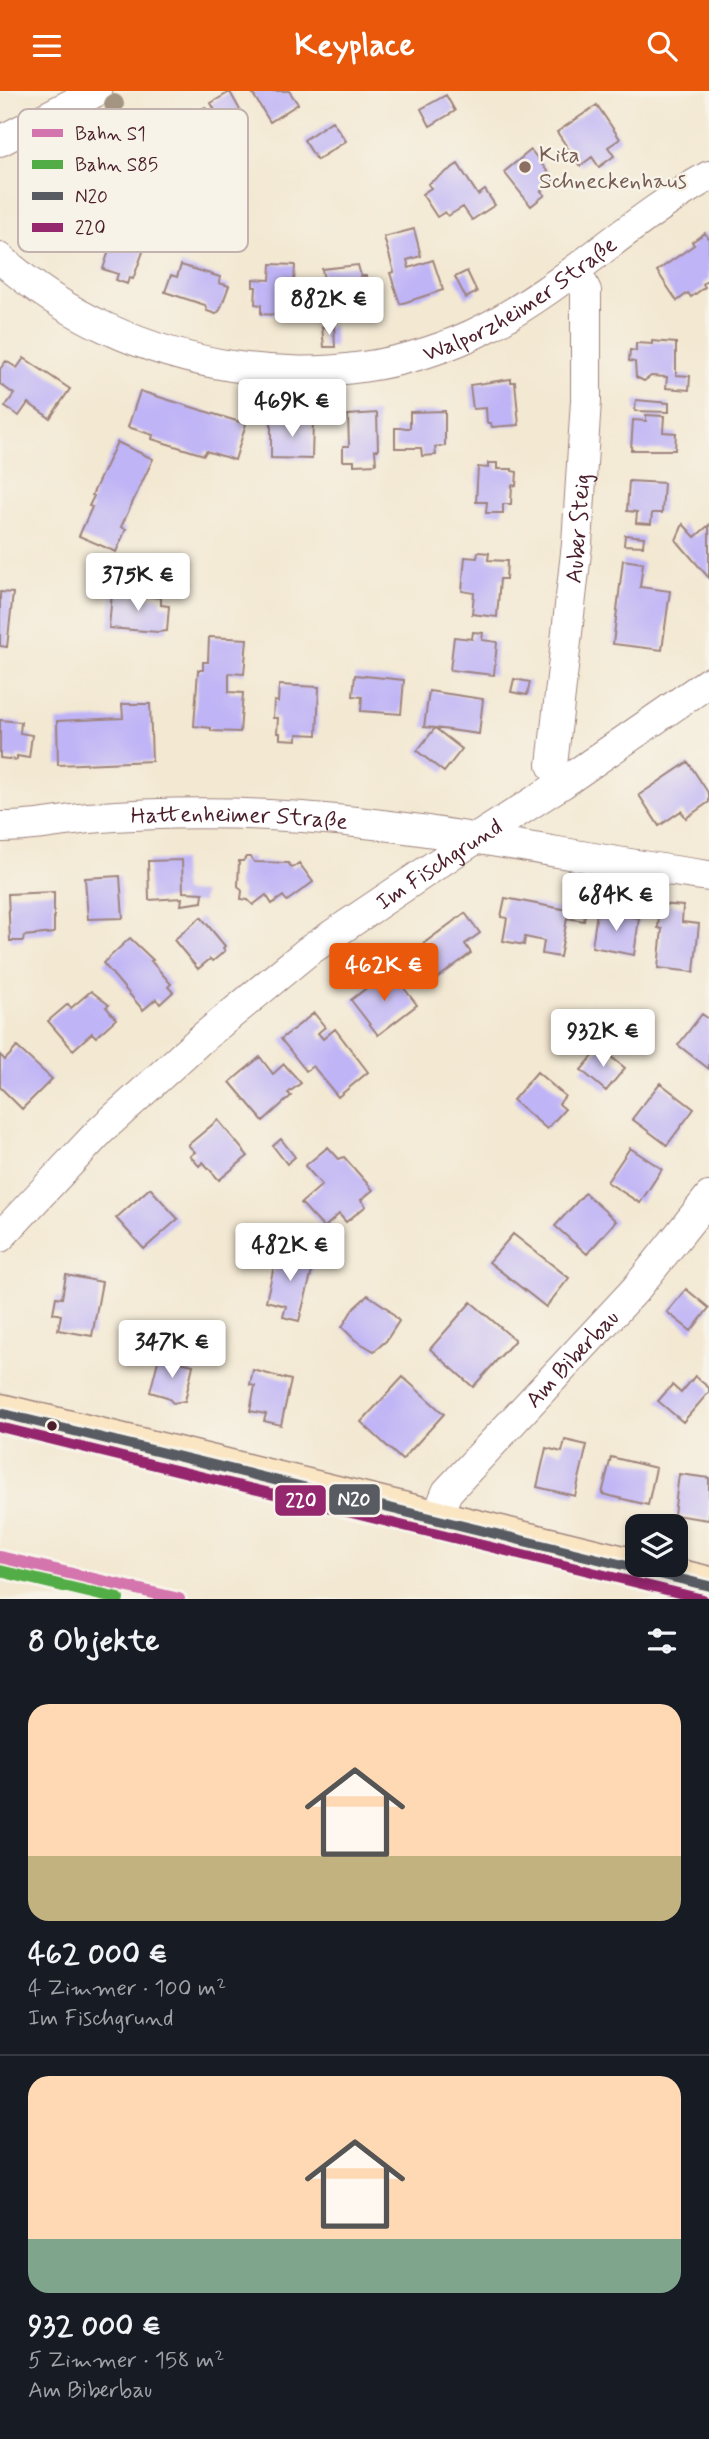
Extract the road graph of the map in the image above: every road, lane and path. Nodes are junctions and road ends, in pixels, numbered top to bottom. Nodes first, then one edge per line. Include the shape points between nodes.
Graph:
1 (97, 91) edge
2 (62, 109) edge
3 (18, 132) edge
4 (0, 141) edge
5 (709, 176) edge
6 (0, 258) edge
7 (576, 271) junction
8 (709, 682) edge
9 (563, 783) junction
10 (0, 827) edge
11 (478, 838) junction
12 (709, 876) edge
13 (709, 1197) edge
14 (0, 1237) edge
15 (0, 1413) edge
16 (436, 1519) junction
17 (709, 1586) edge

1 - 2 street
3 - 4 street
5 - 7 street, Walporzheimer Straße via 642,218
6 - 7 street, Walporzheimer Straße via 47,295 143,345 200,362 313,371 365,366 440,347 485,328
7 - 9 street, Auber Steig via 586,291 586,400 577,544 552,765
8 - 9 street, Im Fischgrund
9 - 11 street, Im Fischgrund
10 - 11 street, Hattenheimer Straße via 91,818 266,815 340,819
11 - 12 street, Hattenheimer Straße
11 - 14 street, Im Fischgrund via 307,952 201,1039 100,1131
13 - 16 street, Am Biberbau via 635,1290 447,1492
15 - 16 street
16 - 17 street

